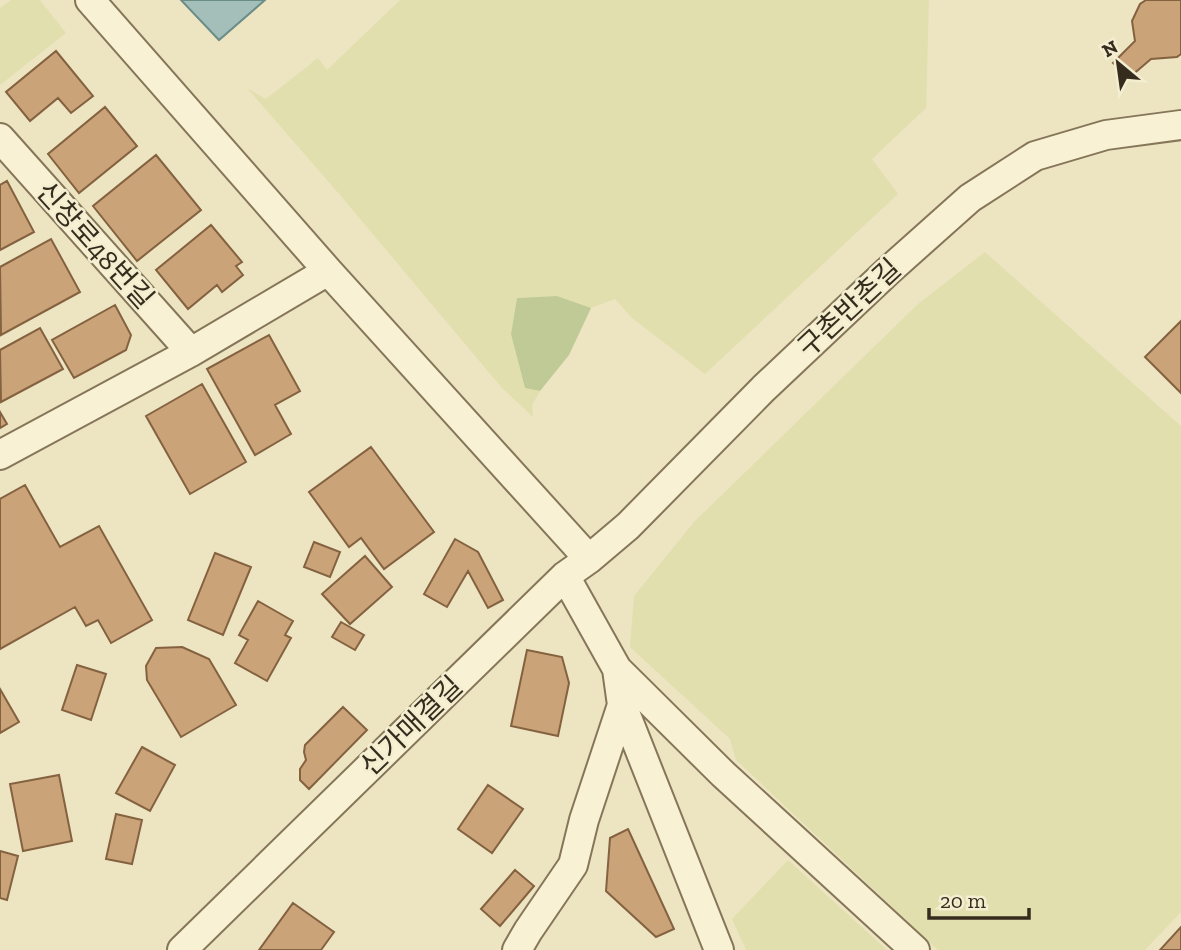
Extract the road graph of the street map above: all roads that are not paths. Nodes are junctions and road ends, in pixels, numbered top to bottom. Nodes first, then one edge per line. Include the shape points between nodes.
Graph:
1 (90, 0) edge
2 (1181, 125) edge
3 (0, 138) edge
4 (328, 271) junction
5 (191, 352) junction
6 (0, 455) edge
7 (589, 559) junction
8 (565, 576) junction
9 (617, 669) junction
10 (622, 705) junction
11 (182, 950) edge
12 (517, 950) edge
13 (719, 950) edge
14 (915, 950) edge

1 - 4 street
2 - 7 street, 구촌반촌길 via 1106,135 1035,156 970,198 764,388 628,527
3 - 5 street, 신창로48번길
4 - 5 street
4 - 7 street
5 - 6 street
7 - 8 street, 구촌반촌길
8 - 9 street
8 - 11 street, 신가매결길
9 - 10 street
9 - 14 street via 723,774
10 - 12 street via 573,864
10 - 13 street

